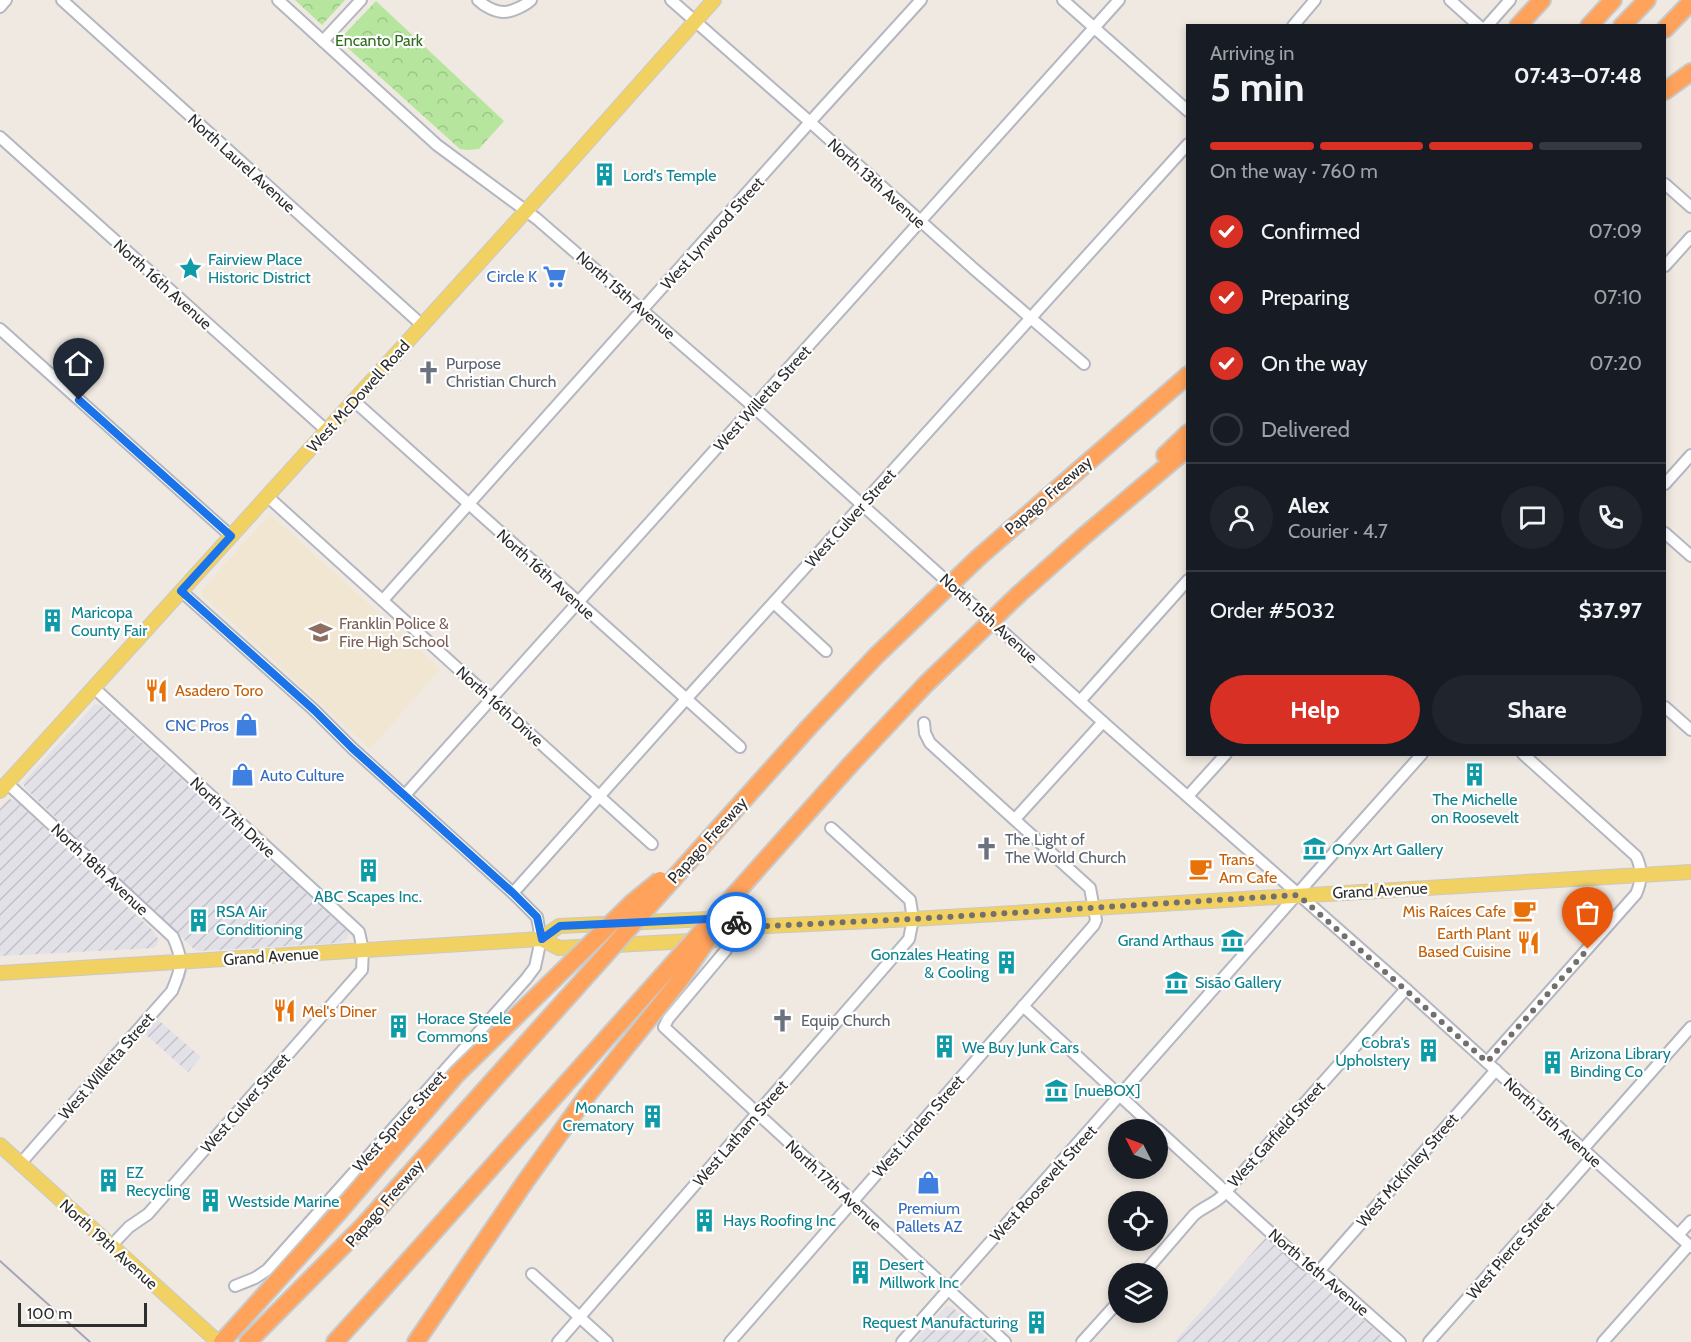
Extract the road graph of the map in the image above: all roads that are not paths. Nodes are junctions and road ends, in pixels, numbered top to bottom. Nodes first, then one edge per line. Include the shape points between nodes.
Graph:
1 (6, 0) edge
2 (62, 0) edge
3 (278, 0) edge
4 (361, 0) edge
5 (478, 0) edge
6 (531, 0) edge
7 (671, 0) edge
8 (714, 0) edge
9 (921, 0) edge
10 (1063, 0) edge
11 (1119, 0) edge
12 (1315, 0) edge
13 (1450, 0) edge
14 (1510, 0) edge
15 (1542, 0) edge
16 (1613, 0) edge
17 (1647, 0) edge
18 (1661, 0) edge
19 (1691, 2) edge
20 (0, 7) edge
21 (695, 21) junction
22 (1295, 24) edge
23 (1477, 24) edge
24 (1489, 24) edge
25 (1520, 24) edge
26 (1591, 24) edge
27 (1624, 24) edge
28 (1638, 24) edge
29 (1095, 28) junction
30 (1666, 28) edge
31 (323, 41) junction
32 (1691, 70) edge
33 (1668, 89) edge
34 (1186, 109) edge
35 (810, 122) junction
36 (0, 136) edge
37 (1186, 146) edge
38 (1666, 185) edge
39 (1666, 193) edge
40 (1691, 207) edge
41 (526, 211) junction
42 (1691, 214) edge
43 (921, 222) junction
44 (1691, 237) edge
45 (1666, 265) edge
46 (643, 310) junction
47 (1030, 318) junction
48 (422, 325) junction
49 (0, 329) edge
50 (1084, 364) dead end
51 (1184, 378) edge
52 (353, 400) junction
53 (753, 407) junction
54 (326, 430) junction
55 (1186, 435) edge
56 (1186, 450) edge
57 (1691, 455) edge
58 (1666, 483) edge
59 (267, 496) junction
60 (469, 505) junction
61 (862, 505) junction
62 (1666, 534) edge
63 (231, 536) junction
64 (1084, 536) junction
65 (1691, 556) edge
66 (1186, 582) edge
67 (181, 591) junction
68 (383, 600) junction
69 (578, 602) junction
70 (774, 603) junction
71 (826, 651) dead end
72 (94, 688) junction
73 (491, 699) junction
74 (686, 699) junction
75 (1080, 701) junction
76 (1666, 708) edge
77 (1103, 722) junction
78 (924, 723) dead end
79 (1691, 730) edge
80 (740, 747) dead end
81 (1224, 756) edge
82 (1420, 756) edge
83 (1525, 756) edge
84 (4, 787) edge
85 (405, 795) junction
86 (600, 796) junction
87 (1188, 796) junction
88 (1015, 819) junction
89 (831, 828) dead end
90 (652, 844) dead end
91 (698, 849) junction
92 (1691, 872) edge
93 (1641, 875) junction
94 (752, 876) junction
95 (513, 893) junction
96 (1298, 895) junction
97 (1094, 907) junction
98 (729, 918) junction
99 (913, 919) junction
100 (745, 927) junction
101 (542, 939) junction
102 (729, 939) junction
103 (363, 950) junction
104 (181, 962) junction
105 (0, 973) edge
106 (1406, 989) junction
107 (1023, 1006) junction
108 (1691, 1027) edge
109 (1491, 1066) junction
110 (1121, 1095) junction
111 (757, 1113) junction
112 (1146, 1119) edge
113 (1168, 1139) edge
114 (0, 1145) edge
115 (1583, 1149) junction
116 (1592, 1158) junction
117 (20, 1164) junction
118 (1226, 1191) junction
119 (852, 1202) junction
120 (1691, 1221) edge
121 (364, 1225) junction
122 (1678, 1235) junction
123 (111, 1246) junction
124 (1690, 1246) edge
125 (1153, 1263) edge
126 (1319, 1271) junction
127 (532, 1274) dead end
128 (235, 1286) dead end
129 (948, 1290) junction
130 (375, 1298) junction
131 (1108, 1312) edge
132 (580, 1317) junction
133 (220, 1342) edge
134 (248, 1342) edge
135 (263, 1342) edge
136 (335, 1342) edge
137 (341, 1342) edge
138 (416, 1342) edge
139 (558, 1342) edge
140 (607, 1342) edge
141 (730, 1342) edge
142 (903, 1342) edge
143 (1005, 1342) edge
144 (1082, 1342) edge
145 (1400, 1342) edge
146 (1429, 1342) edge
147 (1603, 1342) edge

1 - 20 street
2 - 48 street, North Laurel Avenue
3 - 31 street, North 15th Avenue
4 - 31 street
5 - 6 street via 505,12
7 - 21 street, North 13th Avenue
8 - 21 main road, West McDowell Road
9 - 35 street, West Lynwood Street
10 - 29 street
11 - 29 street, West Willetta Street
12 - 22 street
13 - 23 street
14 - 24 street
15 - 25 highway
16 - 26 highway
17 - 27 highway
18 - 28 highway
19 - 30 highway
21 - 35 street, North 13th Avenue
21 - 41 main road, West McDowell Road
29 - 34 street
29 - 43 street, West Willetta Street
31 - 41 street, North 15th Avenue via 437,145
32 - 33 highway
35 - 43 street, North 13th Avenue
35 - 46 street, West Lynwood Street
36 - 54 street, North 16th Avenue
37 - 47 street, West Culver Street
38 - 40 street
39 - 42 street
41 - 46 street, North 15th Avenue
41 - 48 main road, West McDowell Road
43 - 47 street, North 13th Avenue
43 - 53 street, West Willetta Street
44 - 45 street
46 - 53 street, North 15th Avenue
46 - 60 street, West Lynwood Street
47 - 50 street, North 13th Avenue
47 - 61 street, West Culver Street
48 - 52 main road, West McDowell Road
49 - 63 street
51 - 91 highway, Papago Freeway, bridge via 921,611
52 - 54 main road, West McDowell Road
52 - 60 street, North 16th Avenue
53 - 61 street, North 15th Avenue
53 - 69 street, West Willetta Street
54 - 59 main road, West McDowell Road
55 - 64 highway
56 - 64 highway
57 - 58 street
59 - 63 main road, West McDowell Road
59 - 68 street, North 16th Drive
60 - 68 street, West Lynwood Street
60 - 69 street, North 16th Avenue
61 - 70 street, West Culver Street
61 - 75 street, North 15th Avenue
62 - 65 street
63 - 67 main road, West McDowell Road
64 - 94 highway, bridge via 926,685
66 - 75 street
67 - 72 main road, West McDowell Road
67 - 85 street
68 - 73 street, North 16th Drive
69 - 73 street, West Willetta Street
69 - 74 street, North 16th Avenue
70 - 71 street
70 - 74 street, West Culver Street
72 - 84 main road, West McDowell Road
72 - 103 street, North 17th Drive via 359,932
73 - 85 street, West Willetta Street
73 - 86 street, North 16th Drive
74 - 80 street, North 16th Avenue
74 - 86 street, West Culver Street
75 - 77 street, North 15th Avenue
76 - 79 street
77 - 87 street, North 15th Avenue
77 - 88 street
78 - 88 street via 930,743
81 - 87 street
82 - 96 street, West Roosevelt Street
83 - 93 street via 1636,856
84 - 104 street, North 18th Avenue via 173,938
85 - 95 street
86 - 90 street, North 16th Drive
86 - 95 street, West Culver Street
87 - 96 street, North 15th Avenue
88 - 97 street via 1090,888
89 - 99 street via 910,900
91 - 121 highway, Papago Freeway, bridge
91 - 133 highway, bridge via 633,902 458,1074
92 - 93 main road, Grand Avenue
93 - 96 main road, Grand Avenue
93 - 109 street, West McKinley Street via 1636,894
94 - 130 highway, bridge
94 - 138 highway, bridge via 680,980 591,1090
95 - 101 street via 537,917
96 - 97 main road, Grand Avenue
96 - 106 street, North 15th Avenue
96 - 110 street, West Roosevelt Street
97 - 99 main road, Grand Avenue
97 - 107 street, West Linden Street via 1094,925
98 - 100 main road
98 - 101 main road, Grand Avenue via 560,926
98 - 102 street
99 - 100 main road, Grand Avenue
99 - 111 street, West Latham Street via 909,939
100 - 102 main road
101 - 102 main road, Grand Avenue via 559,948
101 - 103 main road, Grand Avenue
101 - 128 street, West Spruce Street via 535,967 518,987 267,1270
102 - 111 street, North 17th Avenue via 726,950 664,1028
103 - 104 main road, Grand Avenue
103 - 123 street, West Culver Street via 362,970 147,1214
104 - 105 main road, Grand Avenue
104 - 117 street, West Willetta Street via 172,991
106 - 109 street, North 15th Avenue
106 - 118 street, West Garfield Street
107 - 110 street, North 16th Avenue
107 - 119 street, West Linden Street
108 - 115 street
109 - 115 street, North 15th Avenue
109 - 126 street, West McKinley Street
110 - 112 street, North 16th Avenue
110 - 129 street, West Roosevelt Street
111 - 119 street, North 17th Avenue
111 - 132 street, West Latham Street
113 - 118 street, North 16th Avenue
114 - 117 main road, North 19th Avenue
115 - 116 street, North 15th Avenue
116 - 122 street, North 15th Avenue
116 - 146 street, West Pierce Street
117 - 123 main road, North 19th Avenue
118 - 125 street, West Garfield Street via 1194,1215
118 - 126 street, North 16th Avenue via 1305,1264
119 - 129 street, North 17th Avenue
119 - 141 street, West Linden Street
120 - 122 street
121 - 134 highway
121 - 135 highway, Papago Freeway
122 - 124 street, North 15th Avenue
123 - 133 main road, North 19th Avenue
124 - 147 street
126 - 145 street, North 16th Avenue
127 - 132 street
129 - 142 street, West Roosevelt Street
129 - 143 street, North 17th Avenue
130 - 136 highway
130 - 137 highway
131 - 144 street
132 - 139 street, West Latham Street
132 - 140 street

